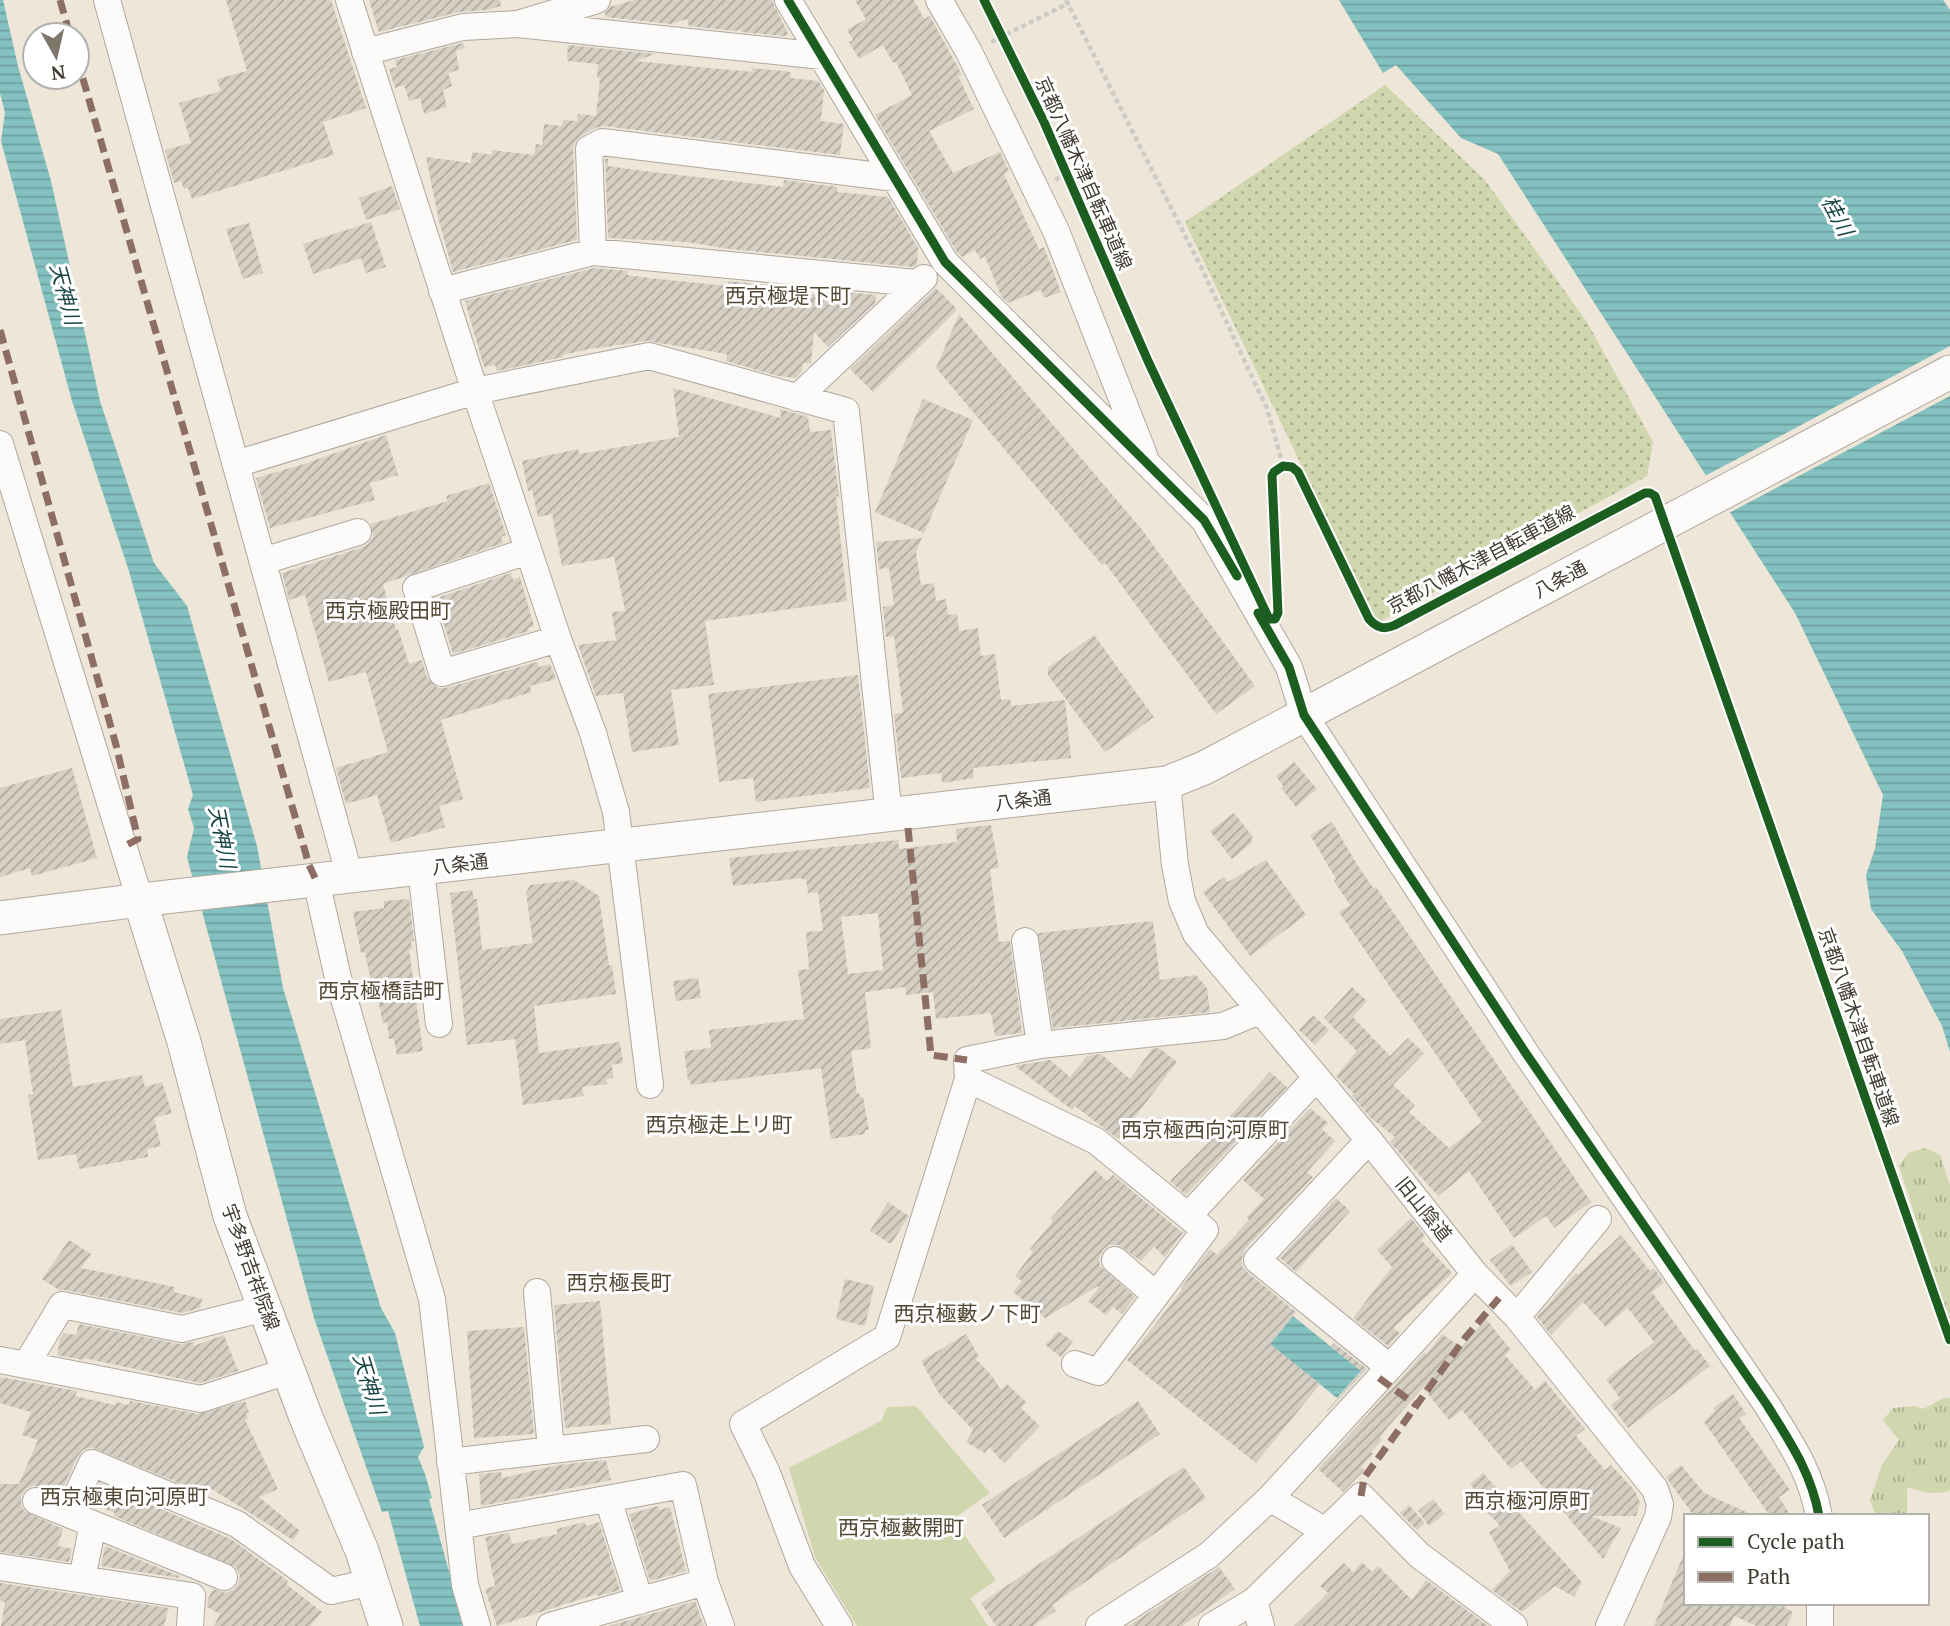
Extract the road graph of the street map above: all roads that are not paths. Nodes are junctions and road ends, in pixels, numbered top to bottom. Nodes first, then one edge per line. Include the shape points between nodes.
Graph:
1 (107, 0) edge
2 (349, 0) edge
3 (597, 0) edge
4 (788, 0) edge
5 (939, 0) edge
6 (519, 24) junction
7 (365, 52) junction
8 (822, 56) junction
9 (895, 178) junction
10 (593, 252) junction
11 (945, 262) junction
12 (916, 284) junction
13 (442, 291) junction
14 (1950, 372) edge
15 (475, 391) junction
16 (797, 398) junction
17 (0, 444) edge
18 (236, 464) junction
19 (1149, 466) junction
20 (358, 532) dead end
21 (528, 551) junction
22 (262, 561) junction
23 (558, 639) junction
24 (1314, 710) junction
25 (1167, 783) junction
26 (888, 816) junction
27 (621, 846) junction
28 (421, 869) junction
29 (350, 877) junction
30 (308, 881) junction
31 (155, 899) junction
32 (0, 918) edge
33 (1025, 941) dead end
34 (1259, 1011) junction
35 (439, 1024) dead end
36 (1040, 1045) junction
37 (1316, 1078) junction
38 (968, 1079) junction
39 (650, 1085) dead end
40 (1369, 1140) junction
41 (1189, 1215) junction
42 (1598, 1219) dead end
43 (1115, 1260) dead end
44 (1475, 1274) junction
45 (537, 1293) dead end
46 (1156, 1295) junction
47 (265, 1308) junction
48 (1517, 1317) junction
49 (0, 1360) edge
50 (1075, 1364) dead end
51 (26, 1365) junction
52 (1389, 1367) junction
53 (289, 1371) junction
54 (646, 1439) dead end
55 (551, 1450) junction
56 (450, 1462) junction
57 (1270, 1498) junction
58 (608, 1499) junction
59 (36, 1501) dead end
60 (68, 1514) junction
61 (1819, 1514) edge
62 (93, 1524) junction
63 (458, 1526) junction
64 (1325, 1531) junction
65 (196, 1566) junction
66 (0, 1567) edge
67 (224, 1577) dead end
68 (82, 1579) junction
69 (372, 1582) junction
70 (705, 1582) junction
71 (192, 1596) junction
72 (640, 1601) junction
73 (1820, 1605) edge
74 (1257, 1613) edge
75 (190, 1626) edge
76 (386, 1626) edge
77 (477, 1626) edge
78 (550, 1626) edge
79 (721, 1626) edge
80 (839, 1626) edge
81 (1099, 1626) edge
82 (1212, 1626) edge
83 (1514, 1626) edge
84 (1609, 1626) edge
85 (1820, 1626) edge

1 - 18 street
2 - 7 street
3 - 6 street
4 - 8 street
5 - 19 street via 1056,231
6 - 7 street via 463,26
6 - 8 street
7 - 13 street
8 - 9 street
9 - 10 street via 602,142 589,149
9 - 11 street
10 - 12 street
10 - 13 street
11 - 12 street
11 - 19 street
12 - 16 street
13 - 15 street
14 - 24 main road, 八条通
15 - 16 street via 649,356
15 - 18 street
15 - 21 street
16 - 26 street via 846,411
17 - 31 street
18 - 22 street
19 - 24 street via 1204,520
20 - 22 street
21 - 23 street
21 - 23 street via 416,588 442,673
22 - 29 street
23 - 27 street via 597,747
24 - 25 main road, 八条通
24 - 61 street via 1525,1052 1767,1405 1804,1464
25 - 26 main road, 八条通
25 - 34 street, 旧山陰道 via 1182,901 1196,934
26 - 27 main road, 八条通
27 - 28 main road, 八条通
27 - 39 street
28 - 29 main road, 八条通
28 - 35 street
29 - 30 main road, 八条通
30 - 31 main road, 八条通
30 - 56 street via 432,1299
31 - 32 main road, 八条通
31 - 47 main road, 宇多野吉祥院線 via 184,1042 230,1216
33 - 36 street
34 - 36 street via 1223,1026
34 - 37 street, 旧山陰道
36 - 38 street via 967,1060
37 - 40 street, 旧山陰道
37 - 41 street
38 - 41 street via 1097,1140
38 - 80 street via 887,1337 743,1424 802,1566
40 - 44 street, 旧山陰道
40 - 52 street via 1257,1260
41 - 46 street via 1205,1230
42 - 48 street
43 - 46 street
44 - 48 street, 旧山陰道
44 - 52 street
45 - 55 street
46 - 50 street via 1098,1373
47 - 51 street via 182,1329 62,1304
47 - 53 main road, 宇多野吉祥院線
48 - 84 street, 旧山陰道 via 1655,1489 1660,1504 1654,1529
49 - 51 street
51 - 53 street via 201,1399
52 - 57 street
53 - 69 main road, 宇多野吉祥院線
54 - 55 street
55 - 56 street
56 - 63 street
57 - 64 street
57 - 81 street via 1209,1555
58 - 63 street
58 - 70 street via 683,1485
58 - 72 street
59 - 60 street
60 - 62 street
60 - 69 street via 92,1463 237,1524 331,1591
62 - 65 street
62 - 68 street
63 - 77 street via 465,1584
64 - 74 street
64 - 83 street via 1361,1496 1419,1555
65 - 67 street
65 - 71 street
66 - 68 street
68 - 71 street
69 - 76 main road, 宇多野吉祥院線
70 - 72 street
70 - 79 street
71 - 75 street
72 - 78 street
73 - 85 street
74 - 82 street

